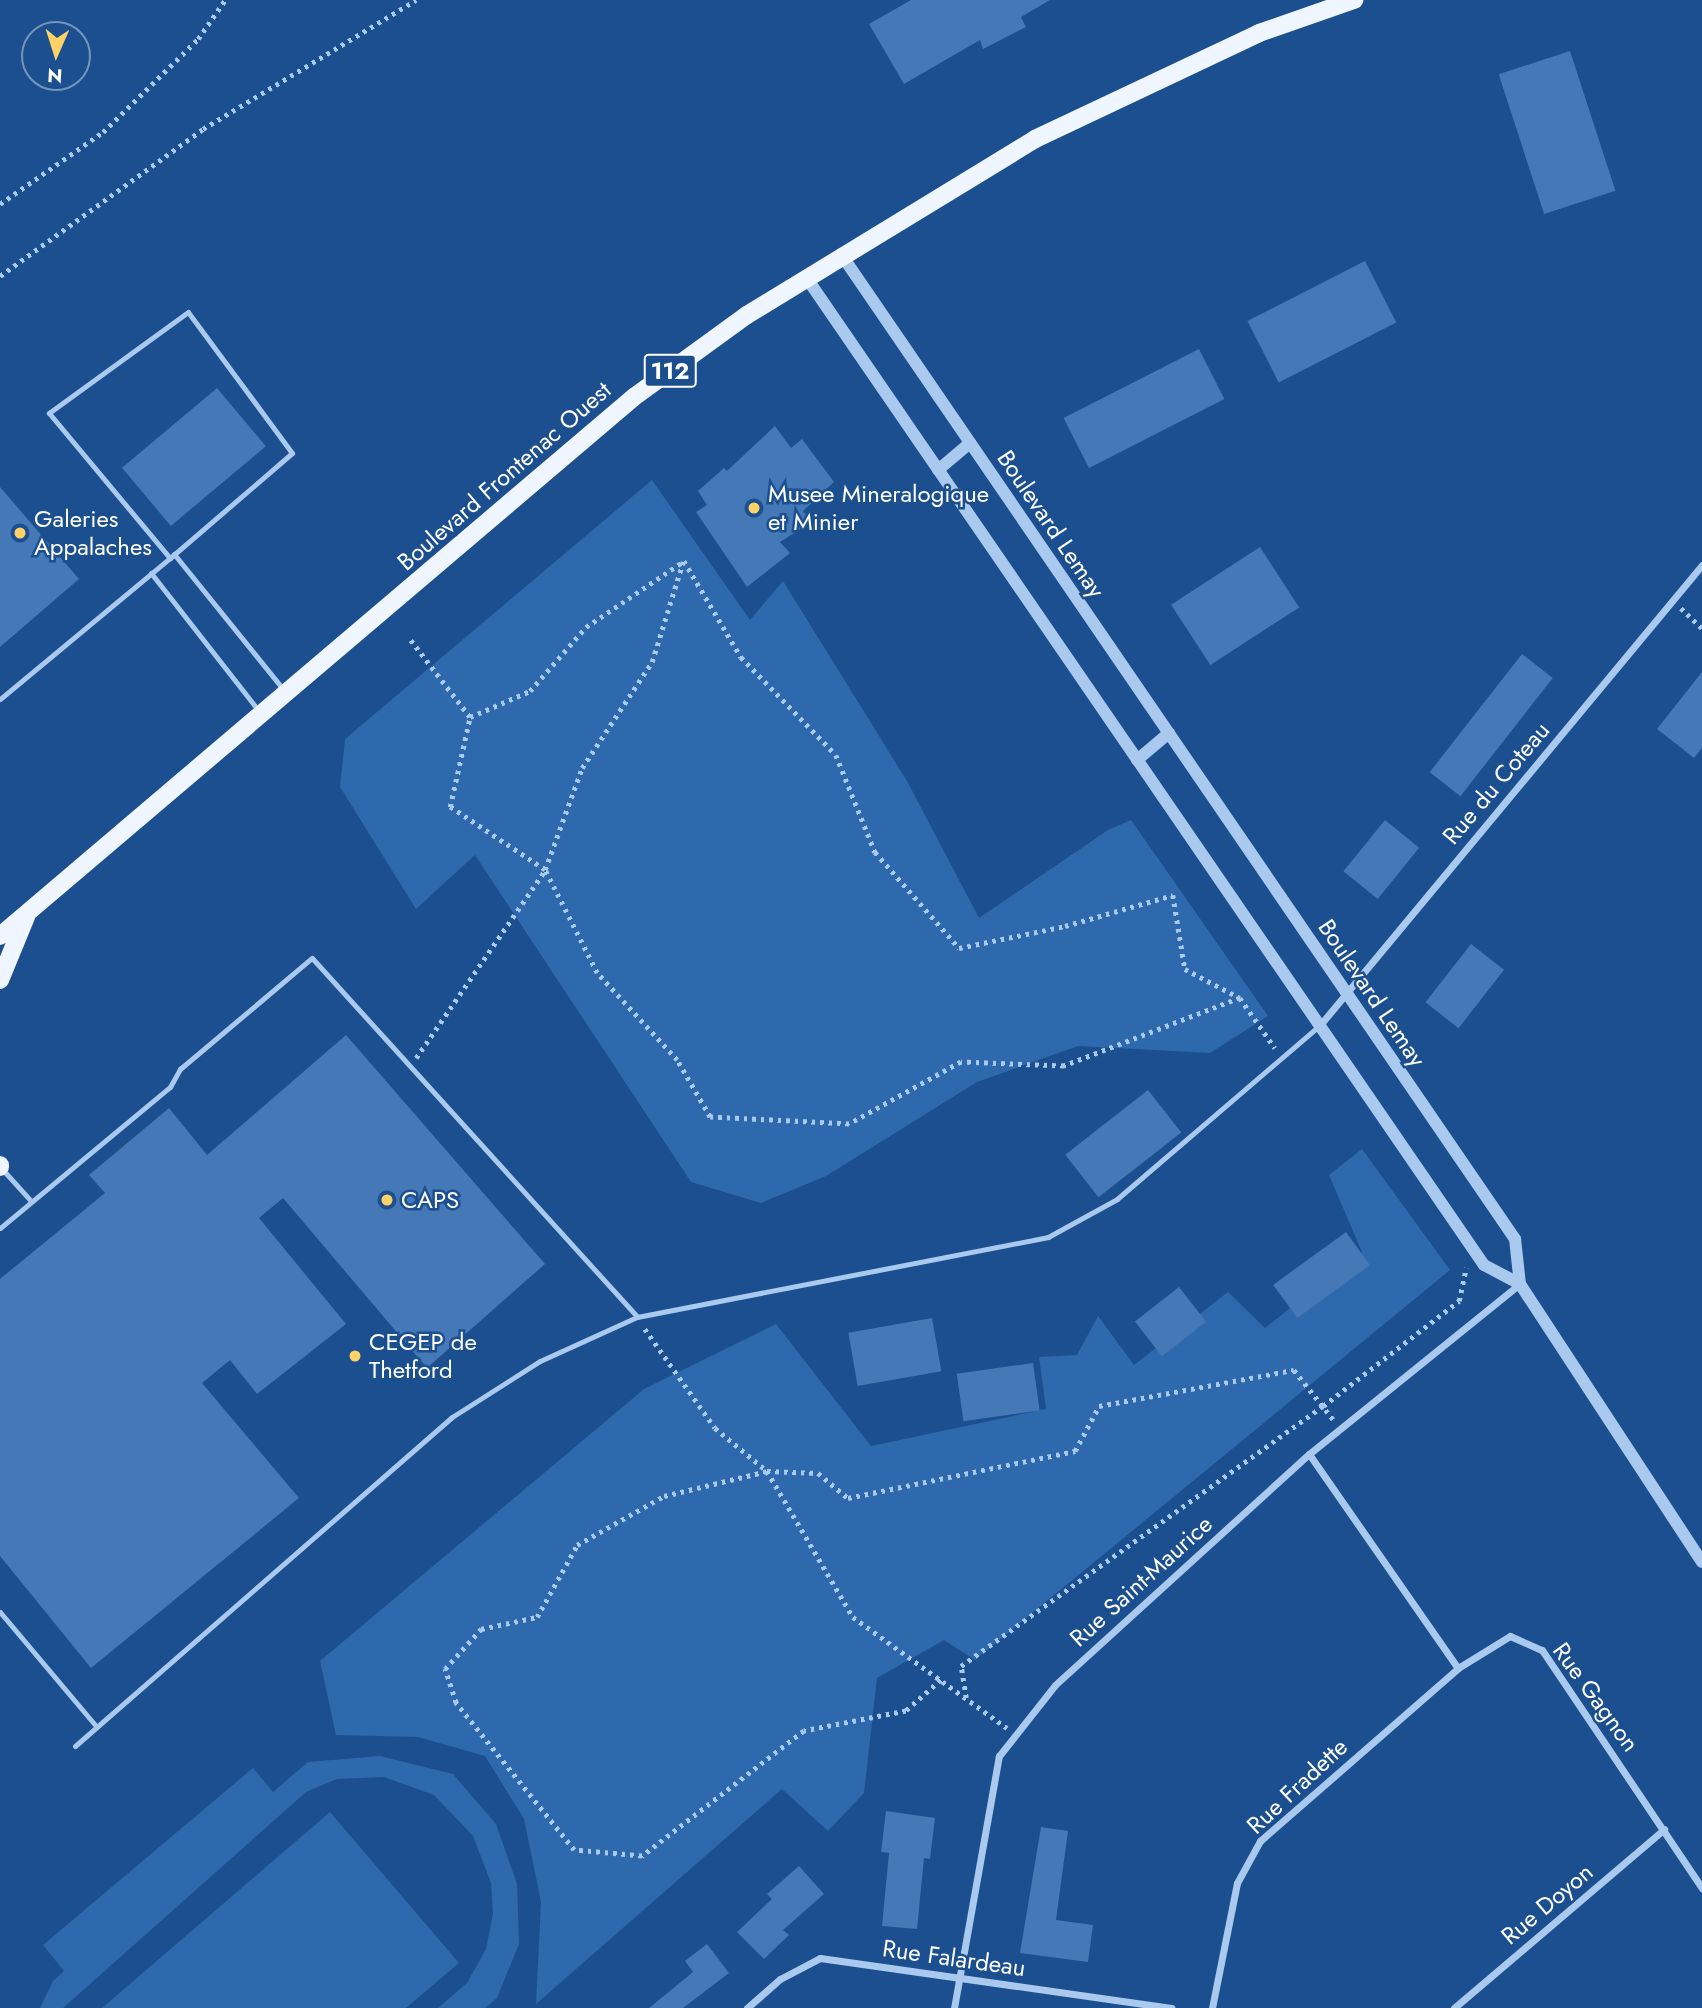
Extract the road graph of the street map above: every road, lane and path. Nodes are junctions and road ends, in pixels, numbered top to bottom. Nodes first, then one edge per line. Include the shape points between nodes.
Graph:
1 (225, 0) edge
2 (416, 0) edge
3 (1354, 0) edge
4 (0, 204) edge
5 (841, 254) junction
6 (0, 276) edge
7 (806, 277) junction
8 (970, 443) junction
9 (938, 470) junction
10 (172, 556) junction
11 (684, 561) junction
12 (1702, 565) edge
13 (151, 573) junction
14 (1672, 601) junction
15 (1702, 628) edge
16 (411, 640) dead end
17 (287, 694) junction
18 (0, 699) edge
19 (262, 716) junction
20 (470, 718) junction
21 (1169, 733) junction
22 (1138, 760) junction
23 (545, 870) junction
24 (27, 913) junction
25 (0, 936) edge
26 (0, 980) edge
27 (1346, 993) junction
28 (1240, 998) junction
29 (1320, 1025) junction
30 (1282, 1058) junction
31 (410, 1066) junction
32 (0, 1166) edge
33 (31, 1201) junction
34 (0, 1228) edge
35 (1458, 1257) dead end
36 (1520, 1284) junction
37 (637, 1317) junction
38 (1323, 1406) junction
39 (1341, 1428) junction
40 (1309, 1454) junction
41 (767, 1471) junction
42 (1702, 1562) edge
43 (0, 1612) edge
44 (1458, 1668) junction
45 (941, 1680) junction
46 (966, 1698) junction
47 (97, 1727) junction
48 (1014, 1732) dead end
49 (75, 1746) dead end
50 (1664, 1829) junction
51 (1702, 1888) edge
52 (961, 1979) junction
53 (747, 2008) edge
54 (954, 2008) edge
55 (1171, 2008) edge
56 (1212, 2008) edge
57 (1454, 2008) edge

1 - 4 path via 198,38 103,132
2 - 6 path via 203,129
3 - 5 main road, Boulevard Frontenac Ouest / 112 via 1259,33 1035,139
5 - 7 main road, Boulevard Frontenac Ouest / 112
5 - 8 street, Boulevard Lemay
7 - 9 street, Boulevard Lemay
7 - 17 main road, Boulevard Frontenac Ouest / 112 via 634,397
8 - 9 street, Boulevard Lemay
8 - 21 street, Boulevard Lemay
9 - 22 street, Boulevard Lemay
10 - 10 lane via 49,413 188,312 292,453
10 - 13 lane
10 - 17 lane
11 - 20 path via 586,626 530,691
11 - 23 path via 653,662 582,768
11 - 28 path via 741,657 836,755 875,852 959,948 1065,926 1173,895 1185,969
12 - 14 street, Rue du Coteau
13 - 18 lane
13 - 19 lane
14 - 15 path
14 - 27 street, Rue du Coteau
16 - 20 path
17 - 19 main road, Boulevard Frontenac Ouest / 112
19 - 24 main road, Boulevard Frontenac Ouest / 112
20 - 23 path via 450,807
21 - 22 street
21 - 27 street, Boulevard Lemay
22 - 29 street, Boulevard Lemay
23 - 28 path via 597,973 677,1060 710,1117 849,1124 961,1062 1064,1066
23 - 31 path
24 - 25 main road, Boulevard Frontenac Ouest / 112
24 - 26 main road
27 - 29 street, Rue du Coteau
27 - 36 street, Boulevard Lemay via 1515,1239
28 - 30 path
29 - 30 lane
29 - 36 street, Boulevard Lemay via 1484,1265
30 - 37 lane via 1118,1199 1048,1237
31 - 33 lane via 312,958 180,1069 170,1087
31 - 37 lane
32 - 33 lane
33 - 34 lane
35 - 38 path via 1466,1268 1459,1301
36 - 39 street, Rue Saint-Maurice
36 - 42 street, Boulevard Lemay
37 - 41 path via 715,1427
37 - 47 lane via 540,1361 452,1417
38 - 39 path
38 - 41 path via 1294,1370 1099,1406 1075,1451 848,1498 818,1474
38 - 46 path via 961,1666
39 - 40 street, Rue Saint-Maurice
40 - 44 street
40 - 52 street, Rue Saint-Maurice via 1055,1685 999,1756
41 - 45 path via 853,1616
41 - 45 path via 664,1496 577,1545 537,1617 481,1629 446,1669 456,1703 574,1850 642,1856 804,1731 906,1711
43 - 47 lane
44 - 50 street, Rue Gagnon via 1510,1636 1542,1650
44 - 56 street, Rue Fradette via 1261,1840 1237,1883
45 - 46 path
46 - 48 path
47 - 49 lane
50 - 51 street, Rue Gagnon
50 - 57 street, Rue Doyon
52 - 53 street, Rue Falardeau via 820,1958 780,1979
52 - 54 street, Rue Saint-Maurice
52 - 55 street, Rue Falardeau

